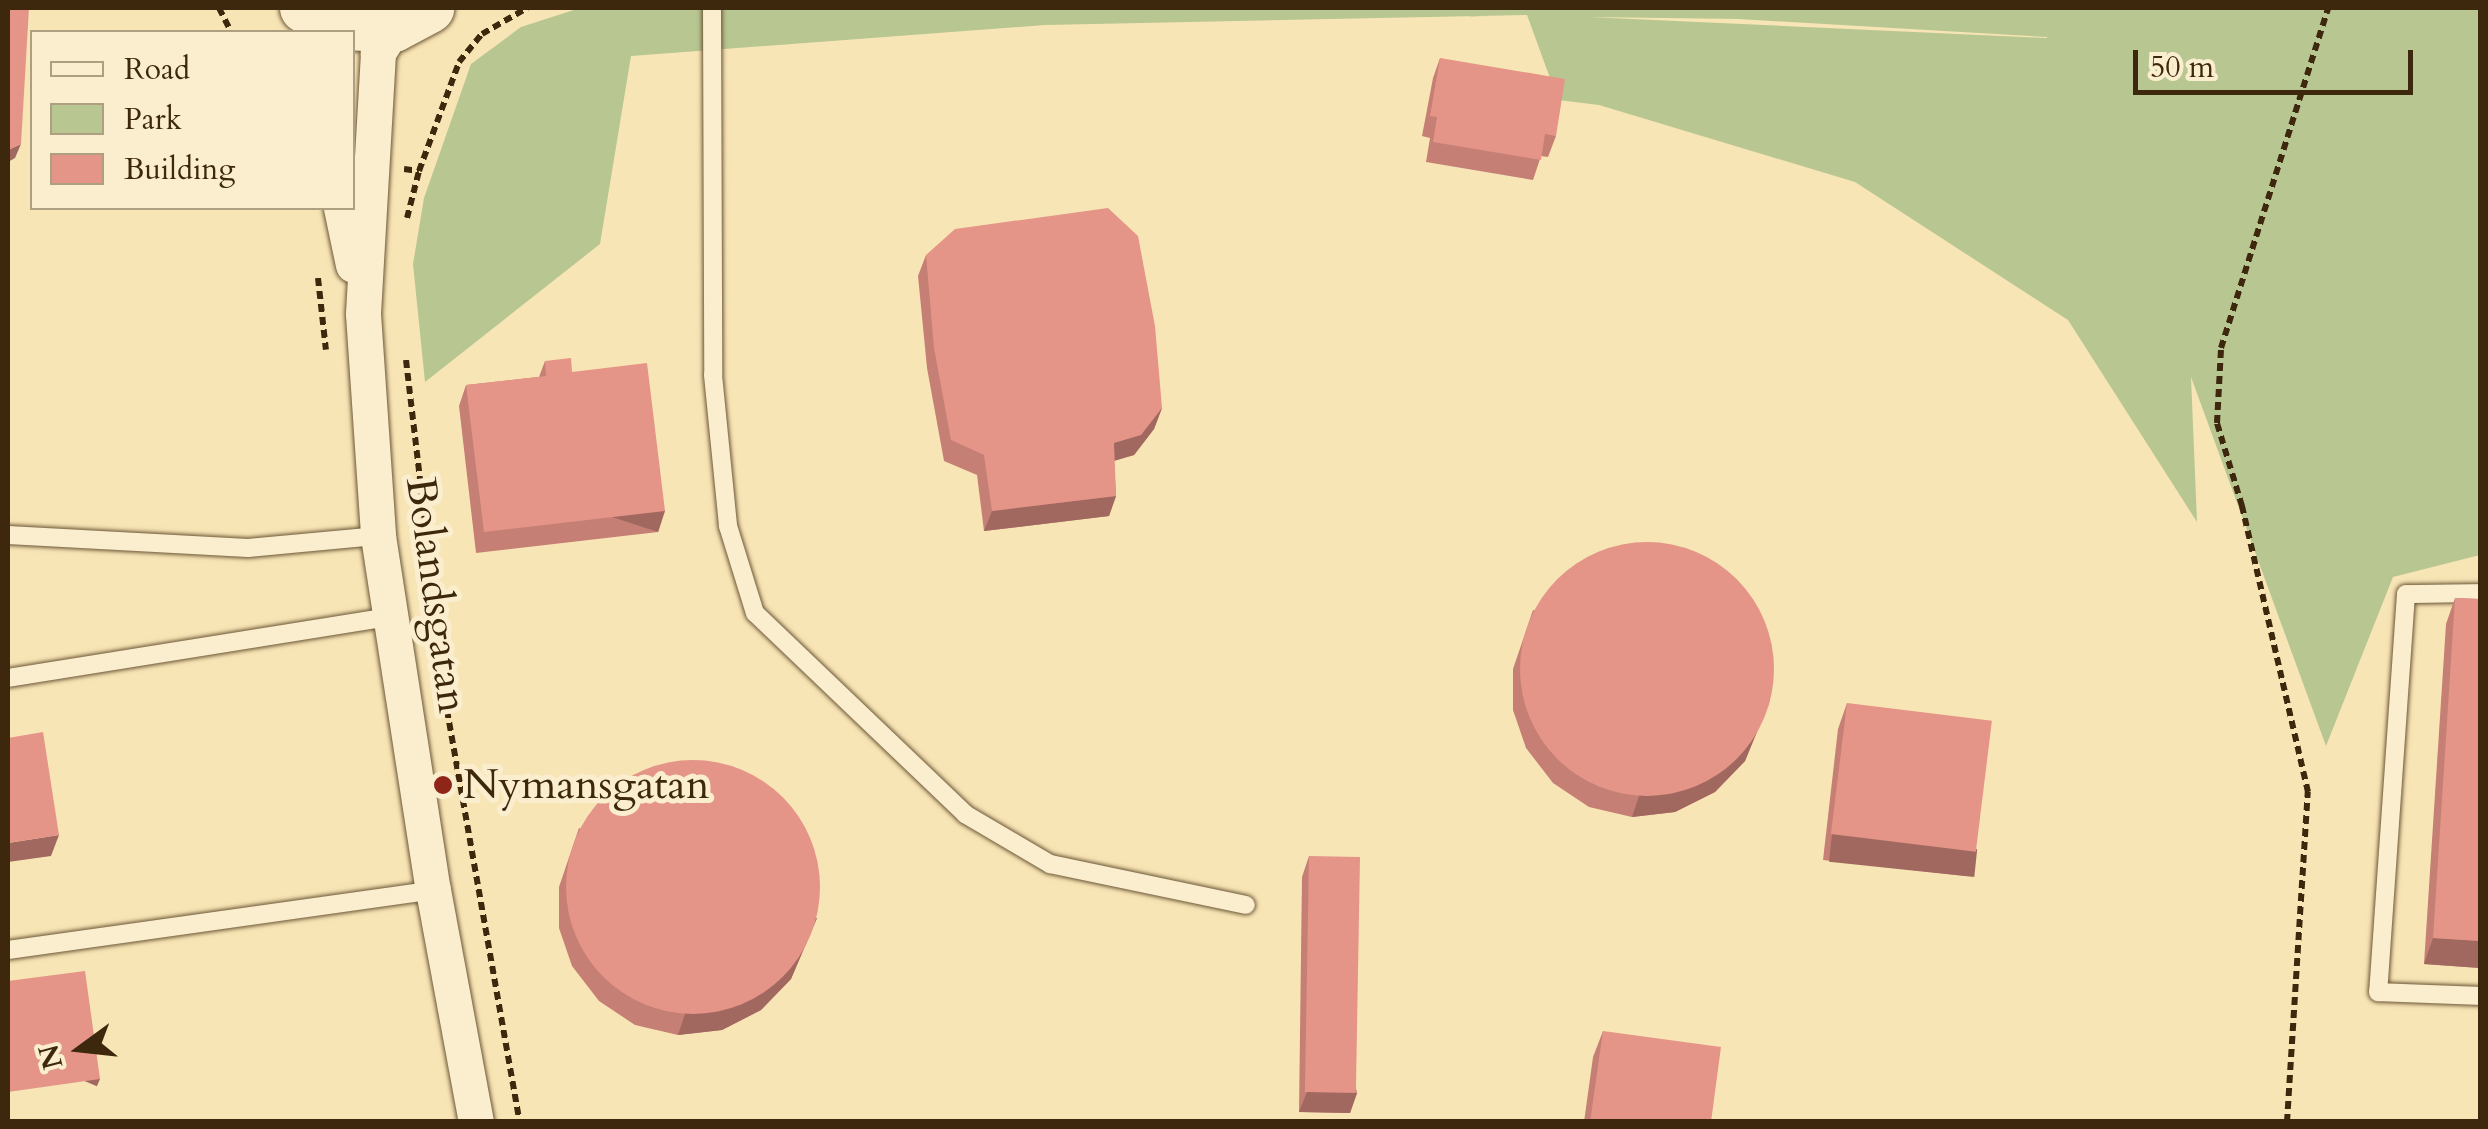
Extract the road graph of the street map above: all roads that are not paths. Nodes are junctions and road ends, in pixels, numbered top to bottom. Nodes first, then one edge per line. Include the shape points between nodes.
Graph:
1 (304, 8) edge
2 (712, 8) edge
3 (411, 17) edge
4 (341, 210) edge
5 (362, 314) junction
6 (8, 535) edge
7 (378, 536) junction
8 (2480, 593) edge
9 (390, 617) junction
10 (8, 678) edge
11 (434, 890) junction
12 (1246, 905) dead end
13 (8, 950) edge
14 (2480, 996) edge
15 (476, 1122) edge

1 - 3 main road via 342,25
2 - 12 lane via 713,375 728,526 755,613 965,814 1050,864
3 - 5 street, Bolandsgatan via 378,53
4 - 5 street, Bolandsgatan
5 - 7 street, Bolandsgatan
6 - 7 lane via 228,548
7 - 9 street, Bolandsgatan
8 - 14 lane via 2406,594 2378,992
9 - 10 lane
9 - 11 street, Bolandsgatan
11 - 13 lane
11 - 15 street, Bolandsgatan

